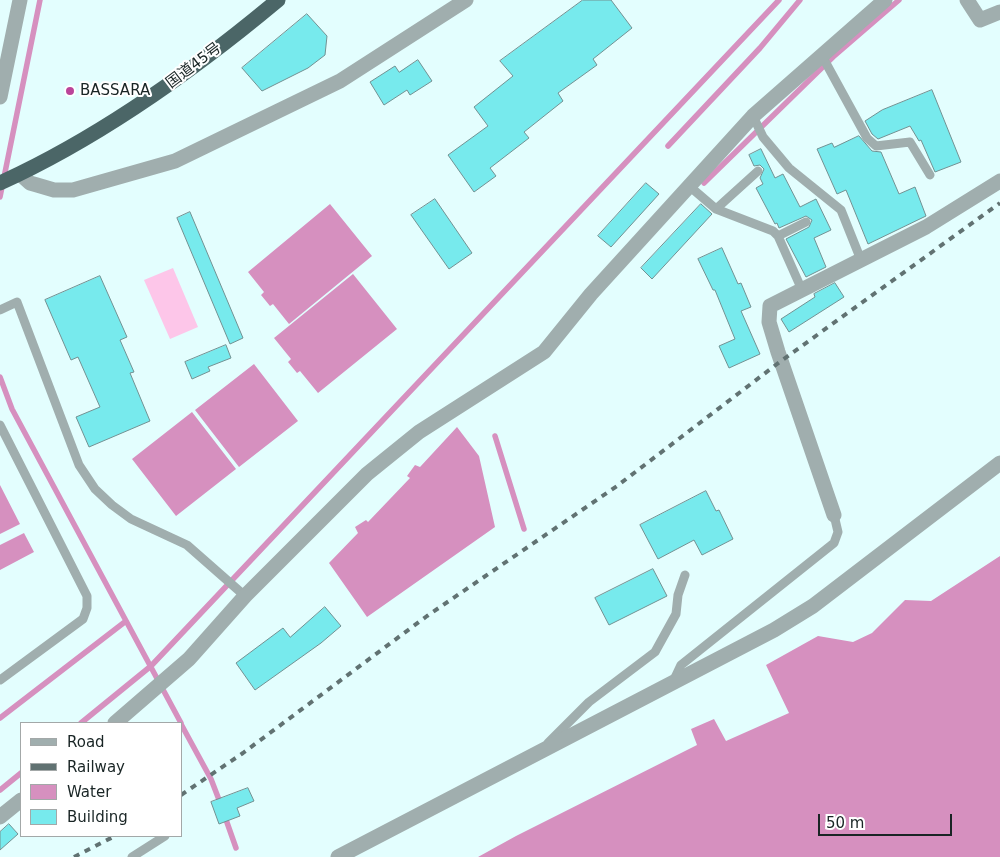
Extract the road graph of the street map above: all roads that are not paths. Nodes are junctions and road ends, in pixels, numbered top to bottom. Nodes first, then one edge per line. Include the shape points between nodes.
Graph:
1 (20, 0) edge
2 (278, 0) edge
3 (466, 0) edge
4 (885, 0) edge
5 (968, 0) edge
6 (1000, 12) edge
7 (822, 55) junction
8 (1, 90) edge
9 (753, 116) junction
10 (758, 171) dead end
11 (18, 175) junction
12 (930, 175) dead end
13 (1000, 181) edge
14 (0, 183) edge
15 (688, 185) junction
16 (716, 209) junction
17 (806, 222) dead end
18 (778, 236) junction
19 (862, 260) junction
20 (802, 290) junction
21 (0, 310) edge
22 (0, 425) edge
23 (1000, 463) edge
24 (834, 515) joint
25 (685, 575) dead end
26 (245, 596) junction
27 (0, 680) edge
28 (673, 683) junction
29 (116, 722) edge
30 (536, 754) junction
31 (20, 801) edge
32 (0, 817) edge
33 (163, 837) edge
34 (132, 857) edge
35 (338, 857) edge

1 - 8 street
2 - 11 highway, 国道45号 via 186,73 118,118
3 - 11 street via 340,81 175,162 73,190 46,188
4 - 7 street
5 - 6 street via 980,20
7 - 9 street
7 - 12 lane via 867,138 876,146 910,142
9 - 15 street
9 - 19 lane via 763,137 794,174 841,210
10 - 16 lane
11 - 14 highway, 国道45号
13 - 19 street via 926,227
15 - 16 lane
15 - 26 street via 544,352 419,432 367,474
16 - 18 lane via 773,231
17 - 18 lane
18 - 20 lane
19 - 20 street
20 - 24 street via 770,306 769,322
21 - 26 lane via 17,302 79,465 95,489 131,519 187,546
22 - 27 lane via 87,596 87,608 83,619
23 - 28 street via 813,606
24 - 28 lane via 838,532 834,543 681,665
25 - 30 lane via 676,614 655,652 589,702
26 - 29 street via 189,659
28 - 30 street
30 - 35 street
31 - 32 street
33 - 34 lane

